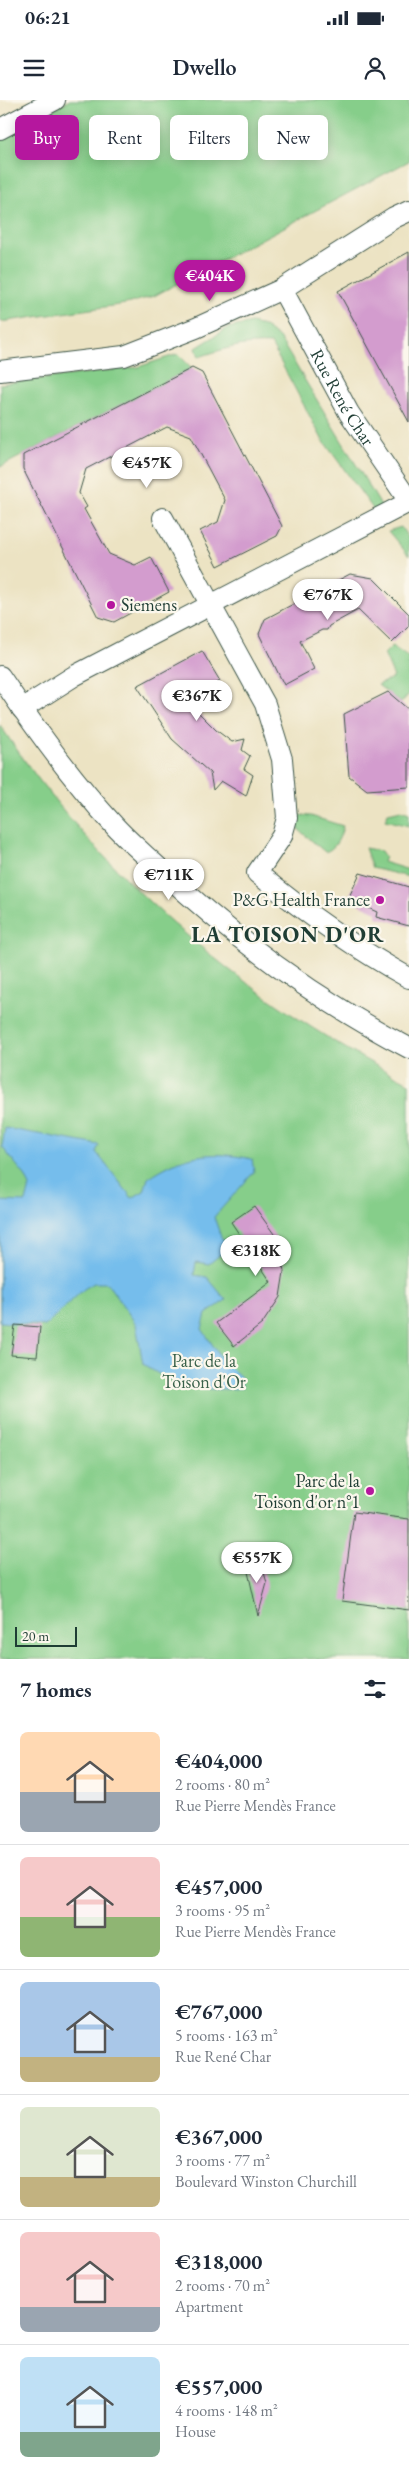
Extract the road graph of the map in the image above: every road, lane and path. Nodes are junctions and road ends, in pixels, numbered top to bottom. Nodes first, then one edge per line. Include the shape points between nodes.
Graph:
1 (54, 100) edge
2 (0, 129) edge
3 (409, 211) edge
4 (282, 289) junction
5 (0, 371) edge
6 (409, 501) edge
7 (162, 518) dead end
8 (210, 606) junction
9 (1, 679) edge
10 (22, 709) junction
11 (409, 978) edge
12 (409, 1048) edge

1 - 2 street
3 - 4 street
4 - 5 street via 124,356
4 - 6 street, Rue René Char via 349,413
6 - 8 street
7 - 8 street
8 - 10 street via 74,676
8 - 11 street via 265,704 282,760 287,818 282,836 257,873 289,900
9 - 10 street
10 - 12 street via 66,769 113,824 182,890 251,949 359,1022

